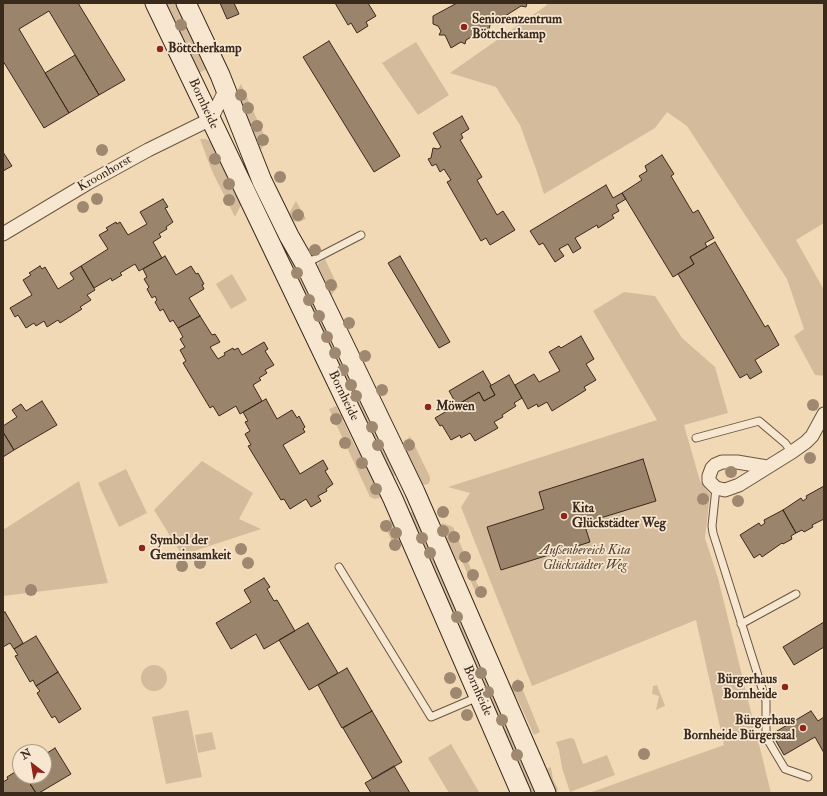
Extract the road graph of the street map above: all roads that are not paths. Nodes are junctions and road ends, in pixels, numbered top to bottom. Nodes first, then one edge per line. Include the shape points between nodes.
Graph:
1 (156, 3) edge
2 (186, 3) edge
3 (226, 89) junction
4 (210, 119) junction
5 (262, 181) junction
6 (3, 234) edge
7 (361, 235) dead end
8 (305, 264) junction
9 (824, 414) edge
10 (696, 438) dead end
11 (792, 452) junction
12 (767, 467) junction
13 (398, 483) junction
14 (716, 488) junction
15 (340, 568) dead end
16 (796, 594) dead end
17 (741, 624) junction
18 (480, 696) junction
19 (808, 777) dead end
20 (521, 793) edge
21 (546, 793) edge

1 - 4 street, Bornheide
2 - 3 street, Bornheide
3 - 4 street
3 - 5 street, Bornheide
4 - 5 street via 222,123 238,153
4 - 6 street, Kroonhorst via 88,183
4 - 13 street, Bornheide
5 - 8 street, Bornheide
7 - 8 lane
8 - 13 street, Bornheide
9 - 11 street via 812,436
10 - 11 lane via 759,421
11 - 12 street
12 - 14 street via 730,489
12 - 14 street via 722,462 710,471 709,481
13 - 18 street, Bornheide
13 - 21 street, Bornheide
14 - 17 lane via 713,532
15 - 18 lane via 431,717
16 - 17 lane
17 - 19 lane via 766,701 766,736 785,769
18 - 20 street, Bornheide

